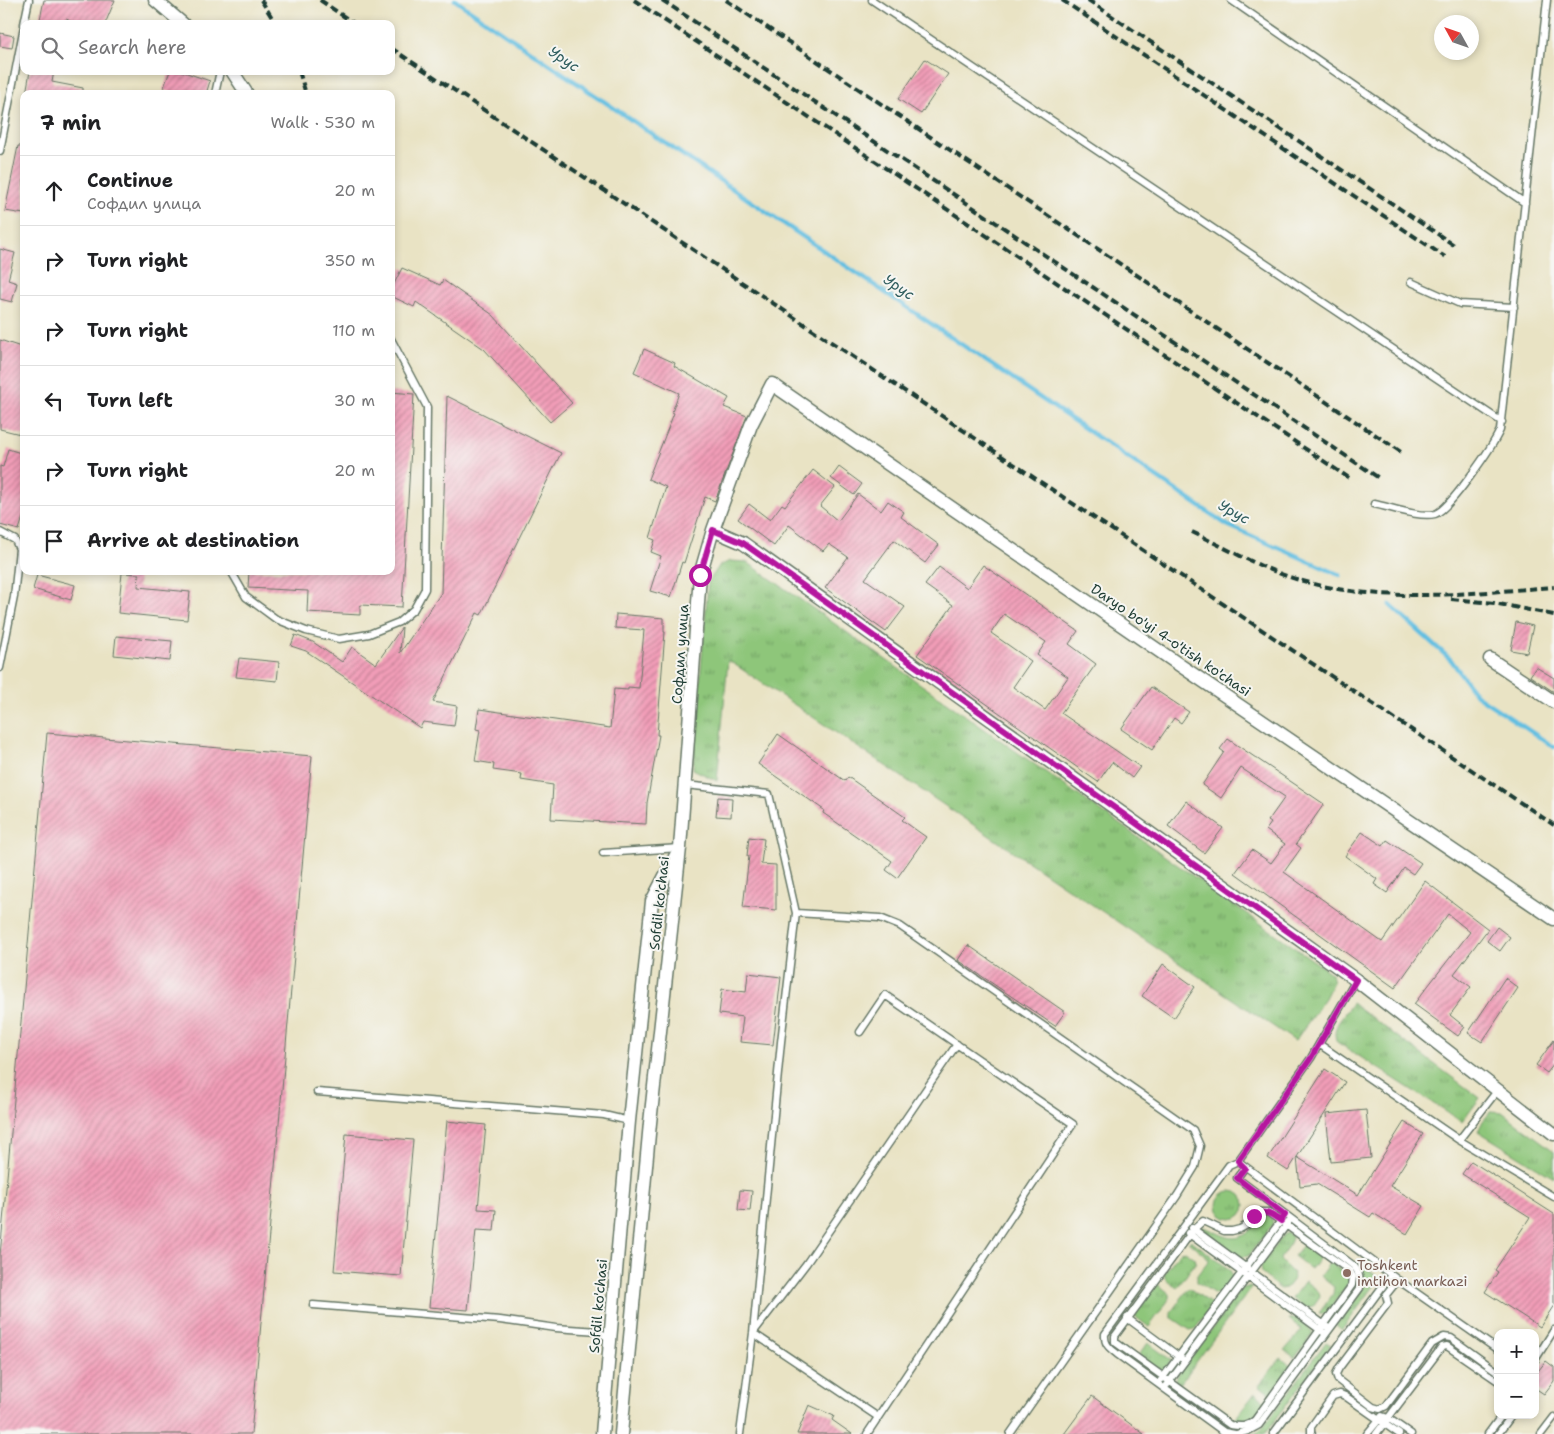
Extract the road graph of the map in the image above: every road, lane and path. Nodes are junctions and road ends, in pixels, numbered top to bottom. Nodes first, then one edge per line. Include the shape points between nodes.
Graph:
1 (29, 0) edge
2 (156, 0) edge
3 (872, 0) edge
4 (1232, 0) edge
5 (1547, 0) edge
6 (25, 20) edge
7 (178, 20) edge
8 (20, 43) edge
9 (219, 75) edge
10 (234, 75) edge
11 (215, 90) edge
12 (244, 90) edge
13 (3, 121) edge
14 (0, 151) edge
15 (1525, 202) junction
16 (1411, 282) dead end
17 (1514, 307) junction
18 (395, 347) edge
19 (772, 384) joint
20 (1502, 422) junction
21 (1374, 504) dead end
22 (713, 530) junction
23 (0, 532) edge
24 (232, 575) edge
25 (1490, 659) dead end
26 (0, 668) edge
27 (1554, 702) edge
28 (685, 785) junction
29 (680, 848) junction
30 (603, 853) dead end
31 (796, 913) junction
32 (1554, 919) edge
33 (1356, 980) junction
34 (860, 1032) dead end
35 (957, 1044) junction
36 (1319, 1044) junction
37 (1497, 1091) junction
38 (316, 1092) dead end
39 (629, 1121) junction
40 (650, 1123) junction
41 (1554, 1134) edge
42 (1459, 1140) junction
43 (1238, 1161) junction
44 (1245, 1168) junction
45 (1554, 1197) edge
46 (1286, 1220) junction
47 (1184, 1226) junction
48 (1191, 1231) junction
49 (1246, 1272) junction
50 (1391, 1275) junction
51 (1398, 1280) junction
52 (312, 1305) dead end
53 (1127, 1318) junction
54 (1322, 1327) junction
55 (1554, 1330) edge
56 (753, 1332) junction
57 (1328, 1332) junction
58 (610, 1340) junction
59 (629, 1342) junction
60 (1494, 1347) edge
61 (1539, 1354) edge
62 (1182, 1359) junction
63 (1494, 1369) edge
64 (1494, 1378) edge
65 (1166, 1380) junction
66 (1162, 1386) junction
67 (878, 1417) junction
68 (1554, 1417) edge
69 (1499, 1419) edge
70 (1509, 1419) edge
71 (1384, 1420) junction
72 (602, 1434) edge
73 (621, 1434) edge
74 (740, 1434) edge
75 (867, 1434) edge
76 (1010, 1434) edge
77 (1236, 1434) edge
78 (1273, 1434) edge
79 (1312, 1434) edge
80 (1367, 1434) edge
81 (1376, 1434) edge
82 (1399, 1434) edge
83 (1410, 1434) edge
84 (1488, 1434) edge
85 (1498, 1434) edge
86 (1542, 1434) edge

1 - 6 lane
2 - 7 street
3 - 20 lane
4 - 15 lane
5 - 15 lane
8 - 13 lane
9 - 11 lane
10 - 12 street
13 - 14 lane
15 - 17 lane
16 - 17 lane via 1460,304
17 - 20 lane
18 - 24 lane via 427,407 425,589 414,609 399,622 369,634 339,639 276,619 246,597
19 - 22 street, Софдил улица via 751,425
19 - 32 street, Daryo bo'yi 4-o'tish ko'chasi
20 - 21 lane via 1496,438 1442,511 1422,515
22 - 28 street, Софдил улица via 700,575
22 - 33 street via 743,543
23 - 26 lane via 15,540 19,548 14,597
25 - 27 street
28 - 29 street, Софдил улица
28 - 31 lane via 769,794
29 - 30 lane
29 - 39 street, Sofdil ko'chasi via 652,901
29 - 40 street, Sofdil ko'chasi
31 - 56 lane
31 - 76 lane via 880,918 900,926 1193,1130 1200,1146 1195,1167 1177,1196
33 - 36 lane
33 - 37 street
34 - 35 lane via 885,995
35 - 56 lane via 806,1264
35 - 67 lane via 1073,1124
36 - 42 lane
36 - 43 lane
37 - 41 street
37 - 42 lane
38 - 39 lane via 604,1115
39 - 40 street
39 - 58 street, Sofdil ko'chasi
40 - 59 street, Sofdil ko'chasi
42 - 45 lane
43 - 44 lane
43 - 47 lane via 1229,1165
44 - 46 lane via 1237,1178
44 - 50 lane
46 - 48 lane via 1260,1212 1240,1230 1224,1231 1203,1222
46 - 49 lane
46 - 54 lane via 1350,1271 1353,1277 1352,1285
46 - 57 lane via 1358,1270 1360,1288
47 - 48 lane
47 - 66 lane via 1105,1334 1106,1345
48 - 49 lane
48 - 53 lane
49 - 54 lane
49 - 62 lane
50 - 51 lane
50 - 78 lane
51 - 60 lane
51 - 63 lane via 1386,1295 1388,1303 1338,1368 1338,1380 1380,1410 1432,1344 1444,1337 1451,1338
52 - 58 lane via 598,1331
53 - 62 lane
53 - 65 lane via 1115,1336 1115,1342
54 - 57 lane
54 - 65 lane via 1250,1424 1230,1425
55 - 61 lane
56 - 67 lane
56 - 74 lane
57 - 77 lane via 1259,1426
58 - 59 street
58 - 72 street, Sofdil ko'chasi
59 - 73 street, Sofdil ko'chasi
62 - 65 lane
64 - 71 lane via 1456,1351 1442,1347
65 - 66 lane
66 - 77 lane via 1224,1432
67 - 75 lane
68 - 86 lane
69 - 84 lane
70 - 85 lane
71 - 79 lane via 1340,1394 1334,1396 1311,1427
71 - 80 lane
71 - 81 lane
71 - 82 lane
71 - 83 lane

